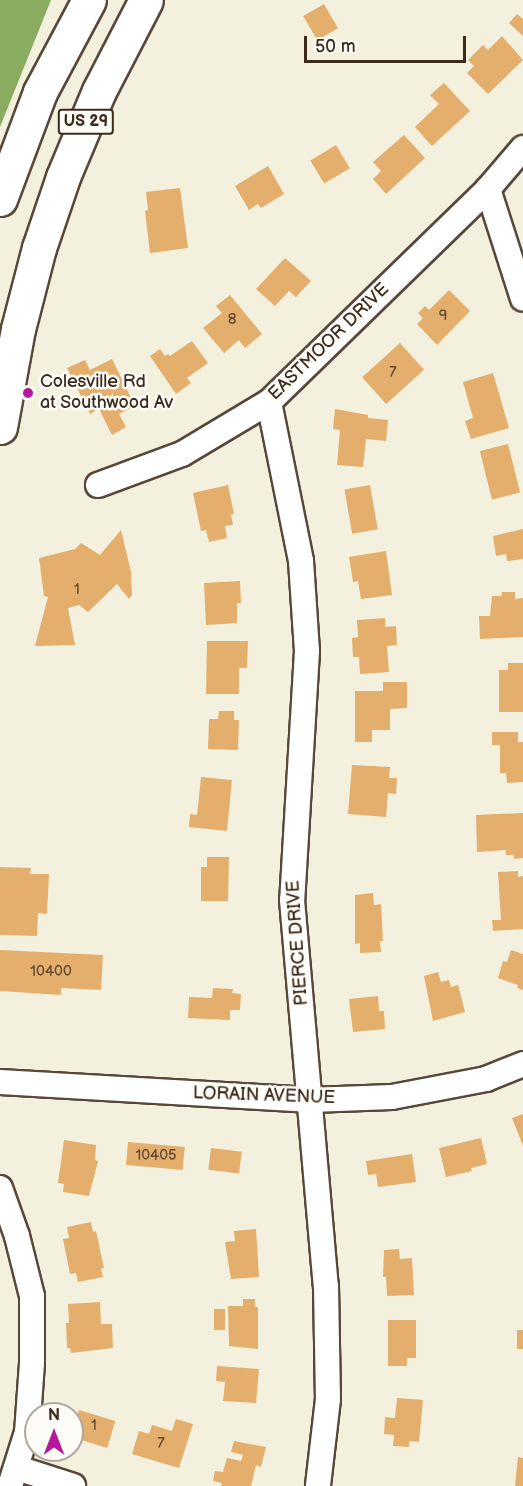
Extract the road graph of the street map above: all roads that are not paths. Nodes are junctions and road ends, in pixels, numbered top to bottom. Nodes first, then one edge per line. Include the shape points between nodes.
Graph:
1 (89, 0) edge
2 (146, 0) edge
3 (523, 148) edge
4 (488, 189) junction
5 (0, 199) edge
6 (523, 299) edge
7 (9, 328) edge
8 (269, 402) junction
9 (0, 427) edge
10 (98, 485) dead end
11 (523, 1064) edge
12 (0, 1082) edge
13 (311, 1100) junction
14 (0, 1188) edge
15 (14, 1477) edge
16 (73, 1486) edge
17 (318, 1486) edge

1 - 5 highway, US 29 via 40,92
2 - 7 highway, US 29 via 99,91 63,177
3 - 4 street, EASTMOOR DRIVE
4 - 6 street
4 - 8 street, EASTMOOR DRIVE
7 - 9 highway, US 29
8 - 10 street, EASTMOOR DRIVE via 182,454
8 - 13 street, PIERCE DRIVE via 301,561 305,606 307,651 292,900
11 - 13 street, LORAIN AVENUE via 486,1079 392,1097
12 - 13 street, LORAIN AVENUE
13 - 17 street, PIERCE DRIVE via 326,1286 328,1399
14 - 15 street via 32,1296 27,1432
15 - 16 street

